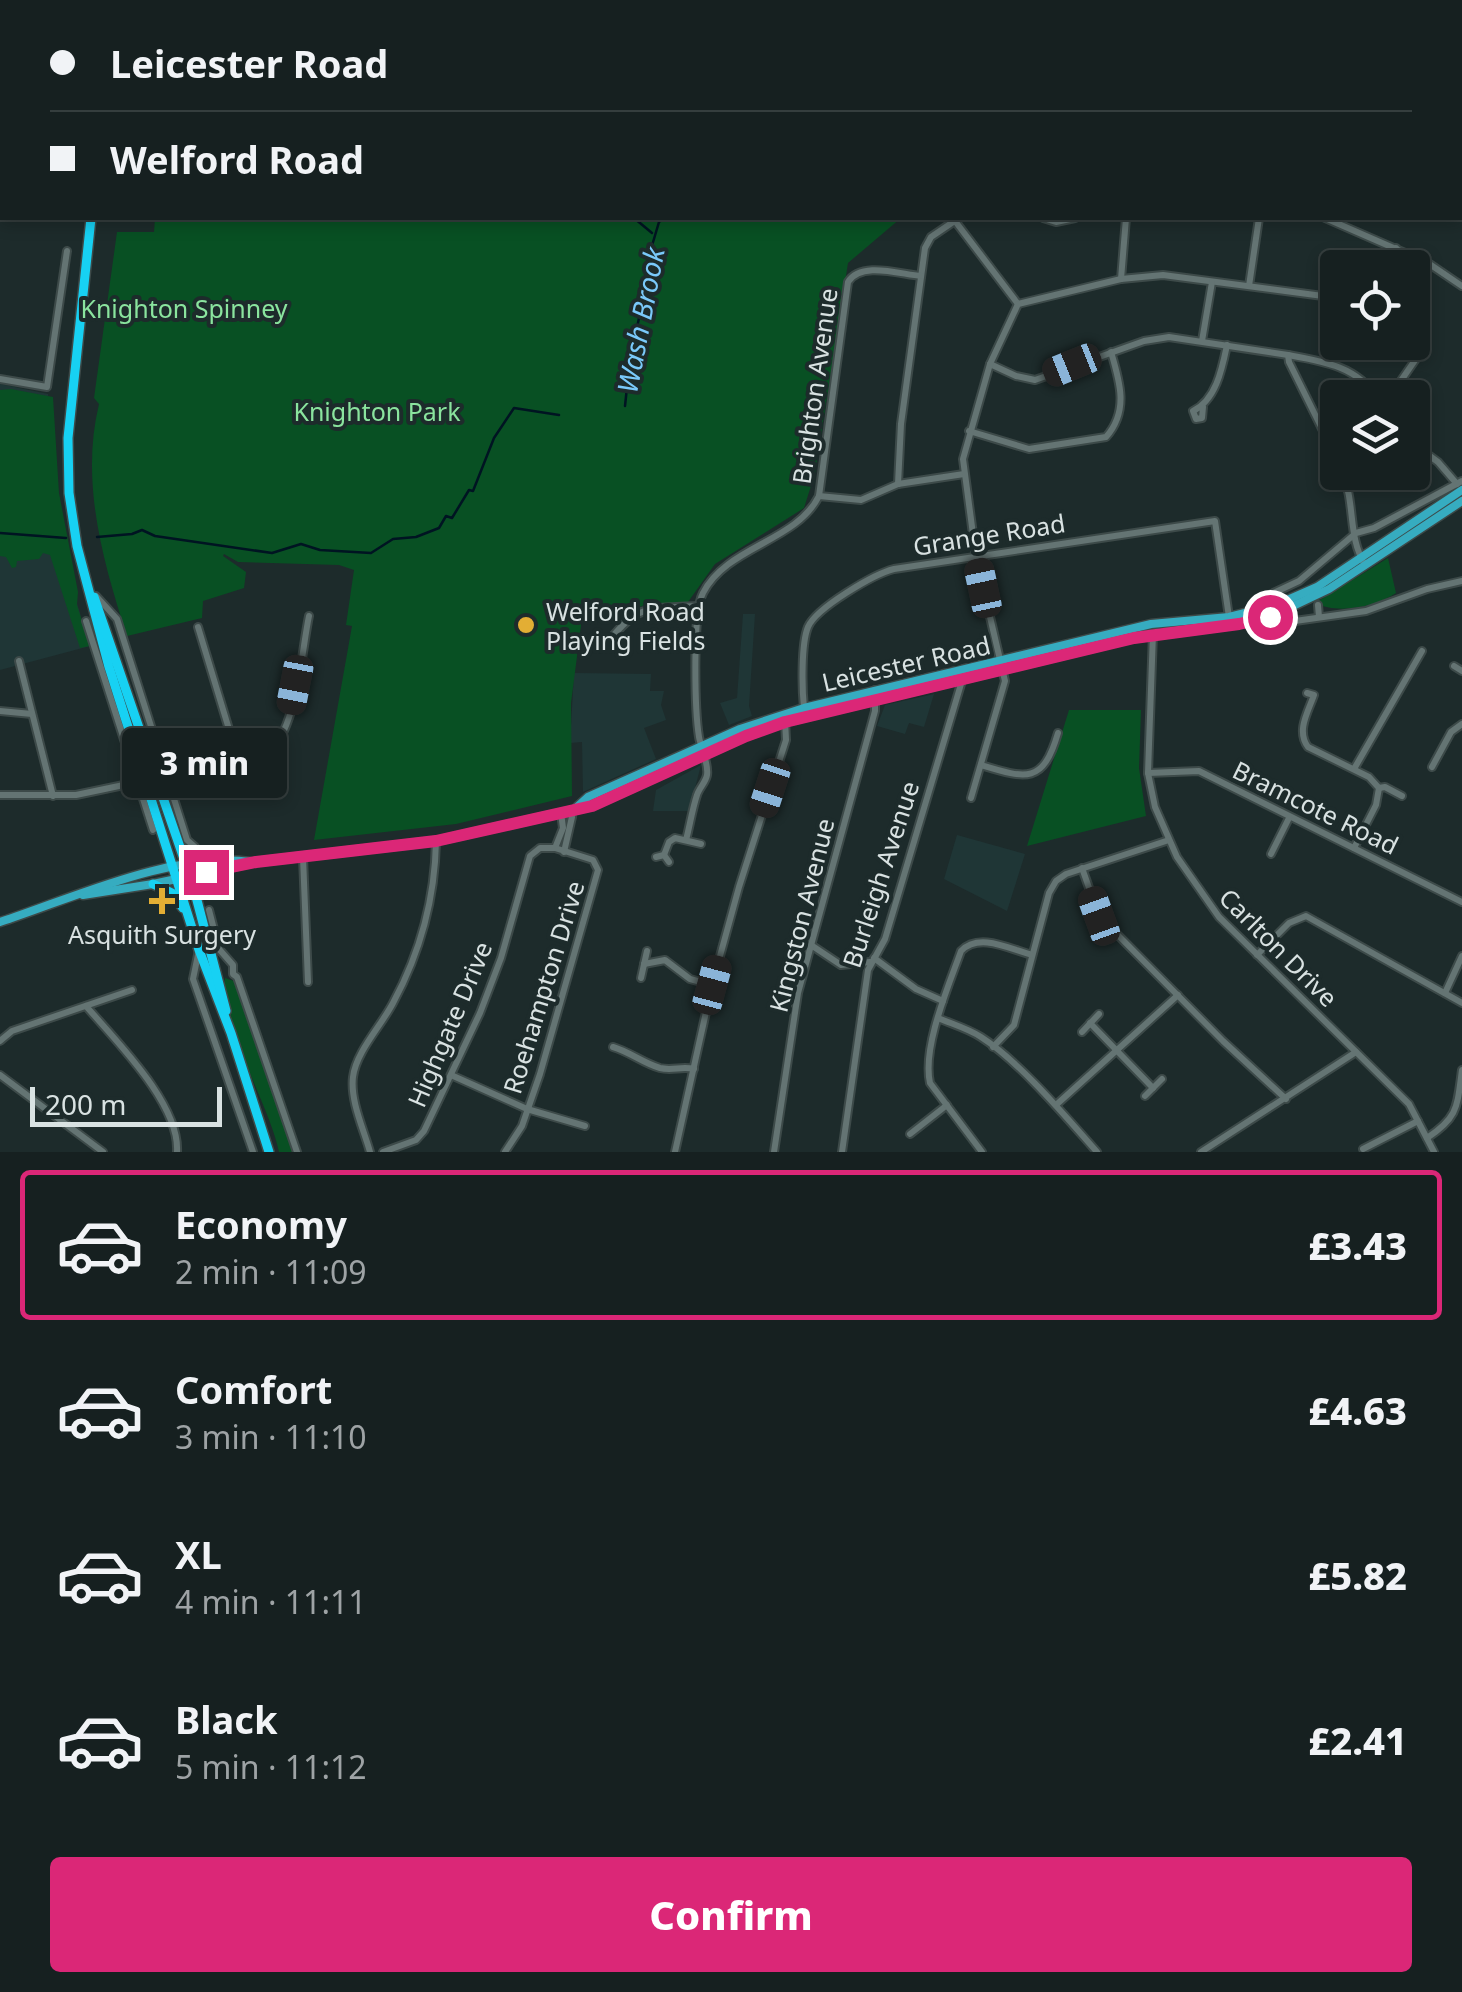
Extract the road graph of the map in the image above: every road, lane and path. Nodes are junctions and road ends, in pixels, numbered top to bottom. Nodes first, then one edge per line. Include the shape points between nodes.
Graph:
1 (91, 220) edge
2 (956, 220) edge
3 (958, 220) edge
4 (1126, 220) edge
5 (1259, 220) edge
6 (1330, 220) edge
7 (1396, 248) joint
8 (68, 252) dead end
9 (921, 276) junction
10 (1121, 278) junction
11 (1212, 282) junction
12 (1249, 286) junction
13 (1462, 286) edge
14 (1320, 296) edge
15 (1018, 304) junction
16 (1202, 341) junction
17 (1228, 344) junction
18 (1111, 352) junction
19 (1288, 355) junction
20 (990, 364) junction
21 (0, 379) edge
22 (1362, 380) edge
23 (1202, 408) dead end
24 (1320, 425) edge
25 (969, 431) junction
26 (1430, 456) edge
27 (964, 474) junction
28 (898, 484) junction
29 (1460, 485) edge
30 (1349, 490) edge
31 (819, 496) junction
32 (1462, 501) edge
33 (1352, 535) junction
34 (976, 557) junction
35 (82, 562) junction
36 (1363, 562) junction
37 (1462, 581) edge
38 (1265, 598) dead end
39 (1318, 605) dead end
40 (697, 606) junction
41 (309, 616) dead end
42 (1229, 617) junction
43 (1319, 617) junction
44 (1295, 620) dead end
45 (86, 621) dead end
46 (1151, 624) junction
47 (198, 627) dead end
48 (1154, 634) junction
49 (602, 648) dead end
50 (1422, 651) dead end
51 (18, 661) dead end
52 (1001, 666) junction
53 (959, 676) junction
54 (876, 695) junction
55 (1313, 695) dead end
56 (804, 708) junction
57 (0, 711) edge
58 (32, 714) junction
59 (784, 718) junction
60 (1462, 724) edge
61 (1058, 733) dead end
62 (702, 751) junction
63 (238, 758) junction
64 (981, 765) junction
65 (1432, 767) dead end
66 (1354, 769) junction
67 (1148, 774) junction
68 (162, 777) junction
69 (138, 782) junction
70 (1378, 788) junction
71 (0, 794) edge
72 (53, 796) junction
73 (1402, 796) dead end
74 (971, 798) dead end
75 (569, 810) junction
76 (156, 812) junction
77 (1289, 818) junction
78 (154, 830) dead end
79 (686, 840) junction
80 (1169, 840) junction
81 (436, 841) junction
82 (701, 844) dead end
83 (196, 848) dead end
84 (1354, 848) junction
85 (560, 851) junction
86 (1271, 854) dead end
87 (303, 856) junction
88 (663, 858) dead end
89 (256, 862) junction
90 (185, 863) junction
91 (174, 866) junction
92 (1082, 868) junction
93 (189, 876) junction
94 (177, 879) junction
95 (153, 884) junction
96 (82, 895) junction
97 (1462, 902) edge
98 (209, 910) dead end
99 (188, 915) junction
100 (0, 922) edge
101 (811, 945) junction
102 (199, 950) junction
103 (648, 951) dead end
104 (1032, 955) junction
105 (1257, 955) junction
106 (1462, 956) edge
107 (872, 960) junction
108 (644, 964) junction
109 (233, 974) junction
110 (641, 978) dead end
111 (219, 979) junction
112 (308, 982) dead end
113 (712, 985) junction
114 (132, 990) dead end
115 (1445, 993) junction
116 (1178, 995) junction
117 (943, 1001) junction
118 (1462, 1003) edge
119 (86, 1006) junction
120 (1099, 1014) dead end
121 (938, 1018) junction
122 (1090, 1023) junction
123 (1082, 1032) dead end
124 (231, 1033) junction
125 (0, 1042) edge
126 (613, 1047) dead end
127 (993, 1047) junction
128 (1117, 1050) junction
129 (1356, 1052) junction
130 (694, 1068) junction
131 (1462, 1070) edge
132 (0, 1075) edge
133 (452, 1075) junction
134 (1162, 1079) dead end
135 (1154, 1088) junction
136 (1145, 1096) dead end
137 (1286, 1099) junction
138 (1460, 1100) edge
139 (947, 1105) junction
140 (1056, 1105) junction
141 (528, 1109) junction
142 (1418, 1121) junction
143 (585, 1126) dead end
144 (910, 1134) dead end
145 (1428, 1138) junction
146 (1363, 1150) edge
147 (103, 1152) edge
148 (177, 1152) edge
149 (253, 1152) edge
150 (269, 1152) edge
151 (297, 1152) edge
152 (370, 1152) edge
153 (383, 1152) edge
154 (505, 1152) edge
155 (676, 1152) edge
156 (774, 1152) edge
157 (842, 1152) edge
158 (982, 1152) edge
159 (1097, 1152) edge
160 (1202, 1152) edge
161 (1434, 1152) edge

1 - 35 highway via 68,427 69,494
2 - 9 street via 931,237
3 - 15 street
4 - 10 street
5 - 12 street
6 - 7 street
7 - 13 street
8 - 21 street via 47,387
9 - 28 street
9 - 31 street, Brighton Avenue via 862,270 848,282
10 - 11 street
10 - 15 street
11 - 12 street
11 - 16 street
12 - 14 street
15 - 20 street
16 - 17 street
16 - 18 street via 1169,337
17 - 19 street
17 - 23 street
18 - 20 street via 1035,380
18 - 25 street via 1123,399 1106,437 1029,450
19 - 22 street
19 - 24 street
20 - 25 street
25 - 27 street
26 - 29 street
27 - 28 street
27 - 34 street
28 - 31 street via 861,500
29 - 33 street
29 - 36 main road
30 - 33 street
31 - 40 street, Brighton Avenue via 804,516 712,577
32 - 36 main road
33 - 36 street
33 - 38 street via 1299,581
34 - 42 street, Grange Road via 1215,521
34 - 52 street
34 - 56 street, Grange Road via 882,572 818,615 806,638
35 - 68 highway
35 - 76 highway
36 - 42 main road, Leicester Road via 1304,594
36 - 48 main road, Leicester Road via 1313,598 1270,617
37 - 43 street via 1366,611
39 - 43 street
40 - 49 street via 640,611
40 - 62 street
41 - 63 street via 282,737 266,755
42 - 46 main road, Leicester Road
43 - 44 street
45 - 69 street
46 - 48 street, Carlton Drive
46 - 52 main road, Leicester Road
47 - 63 street
48 - 52 main road, Leicester Road
48 - 67 street, Carlton Drive
50 - 66 street
51 - 58 street
52 - 53 main road, Leicester Road
52 - 64 street via 1005,681
53 - 54 main road, Leicester Road
53 - 107 street, Burleigh Avenue via 885,940
54 - 56 main road, Leicester Road
54 - 59 main road, Leicester Road
54 - 101 street, Kingston Avenue
55 - 66 street via 1303,742
56 - 59 main road, Leicester Road
57 - 58 street
58 - 72 street
59 - 62 main road, Leicester Road
59 - 113 street via 786,740
60 - 65 street
61 - 64 street via 1044,766 1025,776
62 - 75 main road, Leicester Road via 588,796
62 - 79 street via 708,772
63 - 68 street
64 - 74 street
66 - 70 street
67 - 77 street, Bramcote Road via 1199,771
67 - 80 street, Carlton Drive
68 - 76 highway via 153,783
68 - 83 street
68 - 90 highway
69 - 72 street
69 - 78 street
70 - 73 street
70 - 84 street
71 - 72 street
75 - 81 main road, Leicester Road
75 - 85 street
76 - 91 highway
77 - 84 street, Bramcote Road
77 - 86 street
79 - 82 street
79 - 88 street via 672,840
80 - 92 street
80 - 105 street, Carlton Drive via 1203,899
81 - 87 main road, Leicester Road
81 - 152 street via 432,894 418,946 353,1078
84 - 97 street, Bramcote Road
85 - 133 street, Highgate Drive via 540,848 530,856 501,958
85 - 141 street, Roehampton Drive via 593,860 598,870
87 - 89 main road, Leicester Road
87 - 112 street
89 - 90 main road
89 - 93 main road
90 - 91 main road
90 - 93 highway
91 - 94 highway
91 - 96 main road
92 - 104 street via 1052,886
92 - 116 street via 1099,916
93 - 94 main road
93 - 111 highway
94 - 95 main road
94 - 99 highway
95 - 96 main road
95 - 99 highway via 172,893
96 - 100 main road
98 - 109 street
99 - 102 highway
101 - 107 street via 841,965
101 - 156 street, Kingston Avenue
102 - 124 highway
102 - 149 street via 193,979
103 - 108 street
104 - 117 street via 981,941 968,944
104 - 127 street via 1014,1024
105 - 115 street via 1289,923 1306,916
105 - 129 street, Carlton Drive
106 - 115 street
107 - 117 street
107 - 157 street, Burleigh Avenue
108 - 110 street
108 - 113 street via 666,960 690,979
109 - 111 street
109 - 151 street
111 - 124 highway
113 - 130 street
114 - 119 street
115 - 118 street
116 - 128 street
116 - 137 street
117 - 121 street
119 - 125 street via 12,1031
119 - 148 street via 158,1095
120 - 122 street
121 - 127 street
121 - 139 street via 928,1072
122 - 123 street
122 - 128 street
124 - 150 highway
126 - 130 street via 669,1070
127 - 140 street
128 - 135 street
128 - 140 street
129 - 137 street
129 - 142 street, Carlton Drive
130 - 155 street
131 - 138 street
132 - 147 street
133 - 141 street
133 - 153 street, Highgate Drive via 416,1140
134 - 135 street
135 - 136 street
137 - 160 street
138 - 145 street via 1448,1124
139 - 144 street
139 - 158 street
140 - 159 street
141 - 143 street
141 - 154 street, Roehampton Drive
142 - 145 street, Carlton Drive
142 - 146 street
145 - 161 street, Carlton Drive

